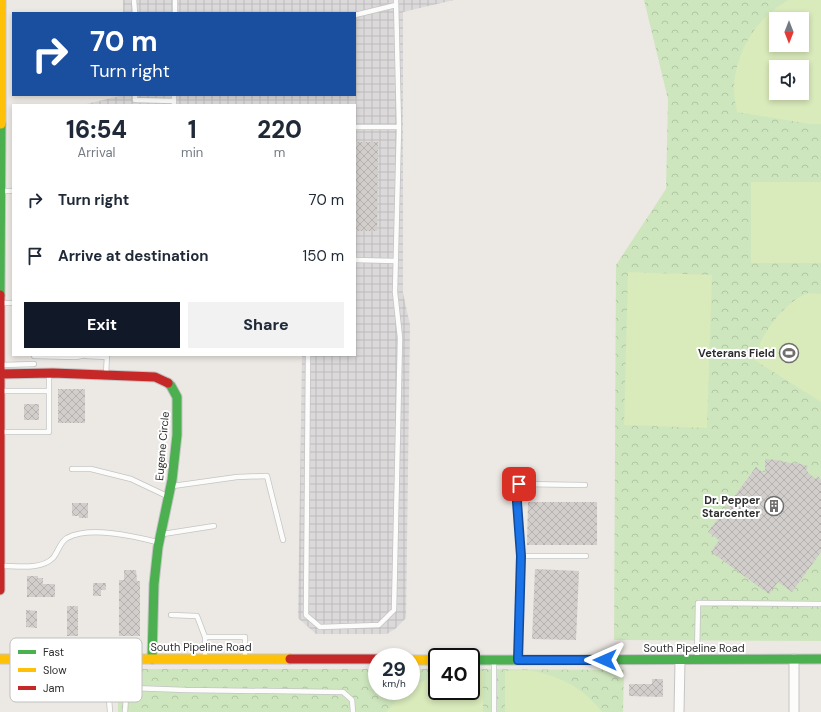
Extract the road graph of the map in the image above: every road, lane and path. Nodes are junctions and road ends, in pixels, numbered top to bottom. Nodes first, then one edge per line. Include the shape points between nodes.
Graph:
1 (1, 0) edge
2 (134, 0) edge
3 (175, 0) edge
4 (396, 3) edge
5 (134, 12) edge
6 (175, 12) edge
7 (356, 15) edge
8 (135, 96) edge
9 (174, 103) edge
10 (356, 127) edge
11 (399, 127) junction
12 (12, 190) edge
13 (0, 191) edge
14 (356, 260) edge
15 (396, 261) junction
16 (12, 302) edge
17 (1, 303) junction
18 (34, 356) edge
19 (81, 356) edge
20 (107, 356) edge
21 (308, 356) edge
22 (34, 369) junction
23 (1, 371) edge
24 (49, 373) junction
25 (106, 375) junction
26 (1, 391) junction
27 (49, 391) junction
28 (1, 432) junction
29 (72, 469) dead end
30 (585, 485) dead end
31 (171, 487) junction
32 (169, 496) junction
33 (214, 526) dead end
34 (160, 538) junction
35 (283, 540) dead end
36 (521, 556) junction
37 (586, 556) dead end
38 (0, 566) edge
39 (0, 590) edge
40 (821, 604) edge
41 (171, 615) dead end
42 (205, 637) junction
43 (142, 659) edge
44 (152, 659) junction
45 (205, 659) junction
46 (245, 659) junction
47 (368, 659) edge
48 (794, 659) junction
49 (821, 659) edge
50 (480, 660) edge
51 (494, 660) junction
52 (518, 660) junction
53 (680, 660) junction
54 (697, 660) junction
55 (142, 688) edge
56 (109, 702) edge
57 (126, 702) edge
58 (110, 712) edge
59 (125, 712) edge
60 (353, 712) edge
61 (494, 712) edge
62 (679, 712) edge
63 (794, 712) edge

1 - 13 street
2 - 5 lane
3 - 6 lane
4 - 7 lane
4 - 11 lane
8 - 9 lane via 135,100
10 - 11 lane
11 - 15 lane
12 - 13 lane
13 - 17 street
14 - 15 lane
15 - 21 lane via 395,292 400,338 394,610 380,625 320,627 306,615
16 - 17 lane
17 - 23 street
18 - 19 lane
18 - 22 lane
20 - 25 lane
22 - 23 street, Eugene Circle
22 - 24 street, Eugene Circle
23 - 26 street
24 - 25 street, Eugene Circle
24 - 27 lane
25 - 31 street, Eugene Circle via 155,377 165,380 171,386 177,397 177,435
26 - 27 lane
26 - 28 street
27 - 28 lane via 49,432
28 - 38 street
29 - 32 lane via 91,469 131,479
30 - 36 lane via 519,484 517,502
31 - 32 street, Eugene Circle
31 - 35 lane via 237,476 267,476
32 - 34 street, Eugene Circle
33 - 34 lane
34 - 38 lane via 84,533 66,538 53,558 42,565
34 - 44 street, Eugene Circle via 154,584
36 - 37 lane
36 - 52 lane
38 - 39 street
40 - 54 lane via 698,603
41 - 42 lane via 197,616
42 - 45 lane
42 - 46 lane via 244,637
43 - 44 street, South Pipeline Road
44 - 45 street, South Pipeline Road
45 - 46 street, South Pipeline Road
46 - 47 street, South Pipeline Road
48 - 49 street, South Pipeline Road
48 - 54 street, South Pipeline Road
48 - 63 street
50 - 51 street, South Pipeline Road
51 - 52 street, South Pipeline Road
51 - 61 lane
52 - 53 street, South Pipeline Road
53 - 54 street, South Pipeline Road
53 - 62 street
55 - 60 lane via 343,692 352,700
56 - 58 lane
57 - 59 lane

